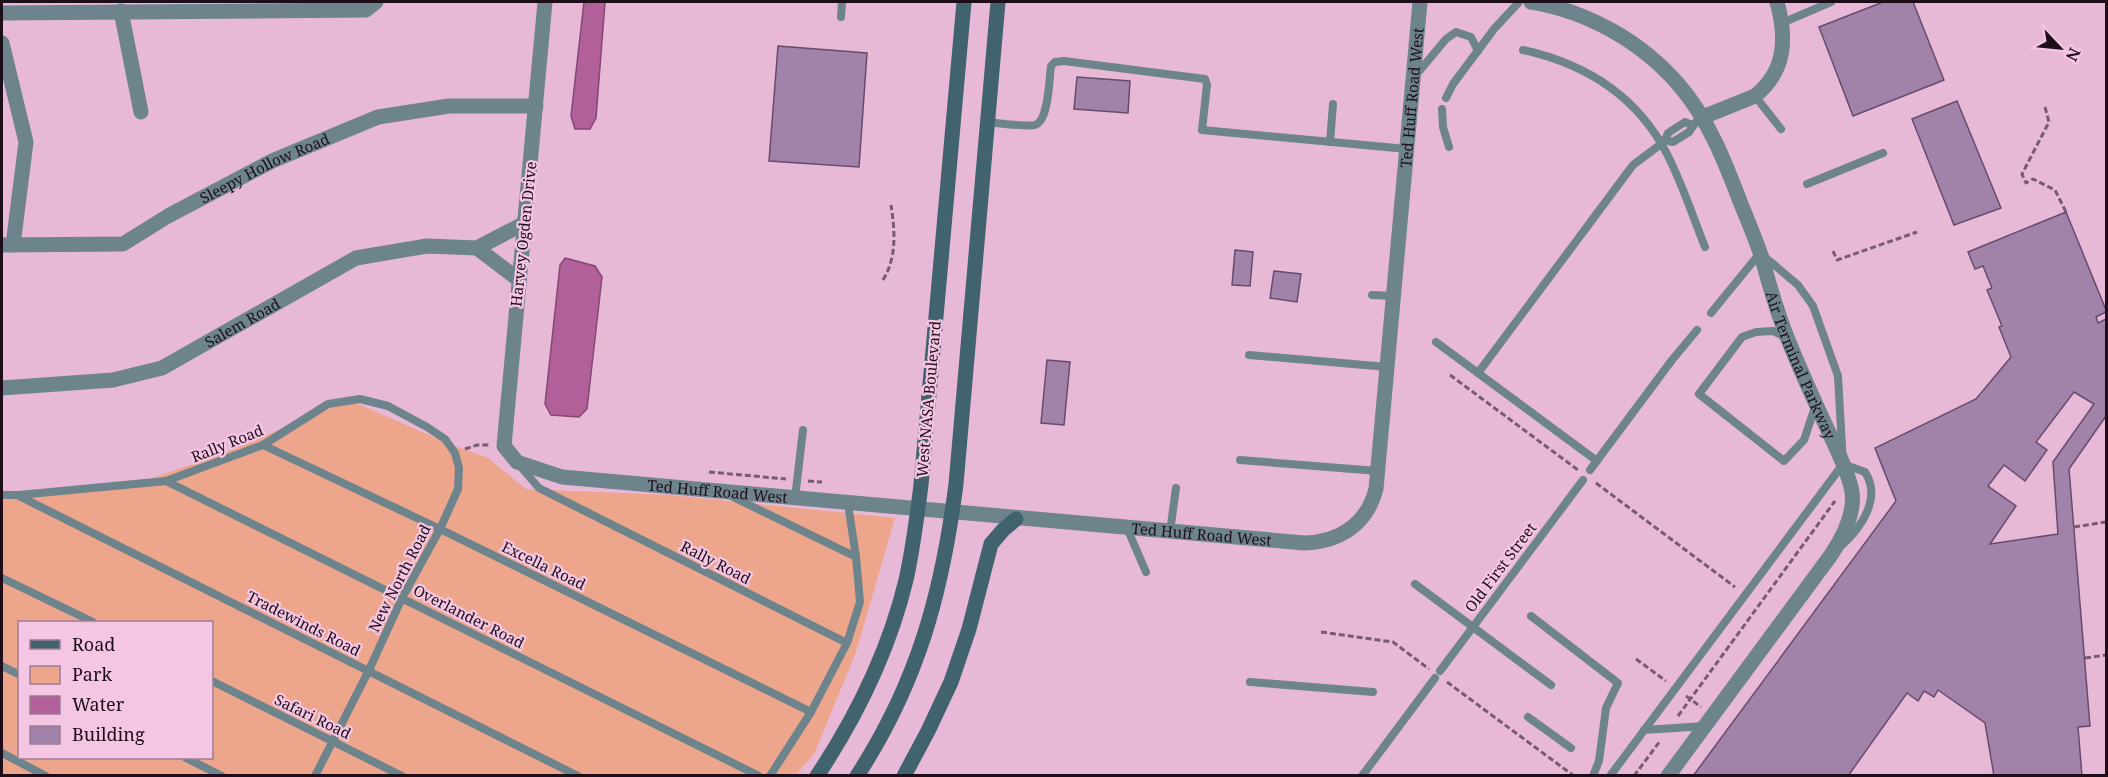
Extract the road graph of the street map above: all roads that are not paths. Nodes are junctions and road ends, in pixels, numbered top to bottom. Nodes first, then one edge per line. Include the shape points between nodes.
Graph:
1 (376, 2) edge
2 (545, 2) edge
3 (842, 2) edge
4 (964, 2) edge
5 (998, 2) edge
6 (1420, 2) edge
7 (1519, 2) edge
8 (1531, 2) edge
9 (1777, 2) edge
10 (1831, 2) edge
11 (1551, 4) edge
12 (121, 10) junction
13 (2, 13) edge
14 (841, 17) dead end
15 (1782, 23) junction
16 (2, 43) edge
17 (1524, 50) dead end
18 (1478, 51) junction
19 (1413, 77) junction
20 (1755, 96) junction
21 (1446, 98) dead end
22 (1333, 104) dead end
23 (536, 106) junction
24 (1442, 109) dead end
25 (141, 112) dead end
26 (1698, 121) junction
27 (987, 122) junction
28 (1781, 129) dead end
29 (1330, 142) junction
30 (1663, 142) junction
31 (1449, 147) dead end
32 (1407, 149) junction
33 (1883, 153) dead end
34 (1808, 184) dead end
35 (525, 223) junction
36 (7, 245) edge
37 (1705, 247) dead end
38 (477, 248) junction
39 (1760, 254) junction
40 (519, 280) junction
41 (1372, 295) dead end
42 (1394, 296) junction
43 (1711, 313) dead end
44 (1697, 330) dead end
45 (1787, 338) junction
46 (1436, 342) dead end
47 (1249, 355) dead end
48 (1387, 367) junction
49 (1478, 373) junction
50 (2, 388) edge
51 (1816, 404) junction
52 (803, 430) dead end
53 (263, 445) junction
54 (1240, 460) dead end
55 (1597, 461) junction
56 (517, 462) junction
57 (1843, 464) junction
58 (1590, 470) dead end
59 (1378, 471) junction
60 (1582, 480) dead end
61 (166, 481) junction
62 (1176, 488) dead end
63 (458, 489) joint
64 (720, 490) junction
65 (2, 495) edge
66 (18, 495) junction
67 (795, 498) junction
68 (848, 504) junction
69 (918, 510) junction
70 (952, 513) junction
71 (1016, 519) junction
72 (1127, 528) junction
73 (440, 529) junction
74 (1170, 532) junction
75 (856, 557) junction
76 (1146, 572) dead end
77 (2, 578) edge
78 (1415, 584) dead end
79 (402, 598) junction
80 (1532, 616) dead end
81 (91, 621) edge
82 (1473, 627) junction
83 (847, 643) junction
84 (2, 666) edge
85 (369, 670) junction
86 (18, 674) edge
87 (213, 681) edge
88 (1250, 682) dead end
89 (1551, 685) dead end
90 (1373, 692) dead end
91 (811, 712) junction
92 (1528, 717) dead end
93 (1705, 726) junction
94 (1644, 730) junction
95 (332, 740) junction
96 (1571, 748) dead end
97 (2, 753) edge
98 (188, 759) edge
99 (46, 776) edge
100 (222, 776) edge
101 (315, 776) edge
102 (402, 776) edge
103 (578, 776) edge
104 (759, 776) edge
105 (770, 776) edge
106 (819, 776) edge
107 (857, 776) edge
108 (904, 776) edge
109 (1362, 776) edge
110 (1593, 776) edge
111 (1610, 776) edge
112 (1668, 776) edge

1 - 12 street via 366,10
2 - 23 street, Harvey Ogden Drive
3 - 14 lane
4 - 69 main road, West NASA Boulevard
5 - 27 main road
6 - 19 street, Ted Huff Road West
7 - 18 lane
8 - 11 street, Air Terminal Parkway
9 - 15 street
10 - 15 lane
11 - 26 street, Air Terminal Parkway via 1592,20 1634,44 1666,71
12 - 13 street
12 - 25 street
15 - 20 street via 1784,44 1780,63 1769,83
16 - 36 street via 26,142
17 - 30 lane via 1560,60 1596,77 1635,109
18 - 19 lane via 1471,37 1456,32
18 - 21 lane
19 - 32 street, Ted Huff Road West
20 - 26 street
20 - 28 lane
22 - 29 lane
23 - 35 street, Harvey Ogden Drive
23 - 36 street, Sleepy Hollow Road via 449,106 378,117 273,161 123,244
24 - 31 lane
26 - 30 lane via 1673,142
26 - 39 street, Air Terminal Parkway via 1720,152
27 - 29 lane via 1035,125 1042,120 1051,66 1064,61 1205,79 1202,130
27 - 70 main road
29 - 32 lane
30 - 37 lane
30 - 49 lane via 1633,165
32 - 42 street, Ted Huff Road West
33 - 34 lane
35 - 38 street, Salem Road
35 - 40 street, Harvey Ogden Drive
38 - 40 street
38 - 50 street, Salem Road via 427,246 356,258 162,368 113,380
39 - 43 lane
39 - 45 street, Air Terminal Parkway
39 - 57 lane via 1798,285 1813,306 1839,383
40 - 56 street, Harvey Ogden Drive via 504,446
41 - 42 lane
42 - 48 street, Ted Huff Road West
44 - 55 lane
45 - 51 street, Air Terminal Parkway
45 - 51 lane via 1773,331 1742,337 1699,394 1784,461 1804,440
46 - 49 lane
47 - 48 lane
48 - 59 street, Ted Huff Road West
49 - 55 lane
51 - 57 street, Air Terminal Parkway
52 - 67 lane
53 - 61 lane, Rally Road
53 - 63 lane, Rally Road via 327,404 360,399 387,406 445,439 459,468
53 - 73 lane, Excella Road
54 - 59 lane
55 - 58 lane
56 - 64 street, Ted Huff Road West via 562,477
56 - 83 lane, Rally Road via 539,488
57 - 93 street, Air Terminal Parkway via 1853,502 1844,534
57 - 94 lane
59 - 74 street, Ted Huff Road West via 1374,497 1366,514 1351,529 1325,541 1304,543
60 - 82 lane, Old First Street
61 - 66 lane, Rally Road
61 - 79 lane, Overlander Road
62 - 74 lane
63 - 73 lane, New North Road
64 - 67 street, Ted Huff Road West
64 - 75 lane
65 - 66 lane, Rally Road
66 - 85 lane, Tradewinds Road
67 - 68 street, Ted Huff Road West
68 - 69 street, Ted Huff Road West
68 - 75 lane
69 - 70 street, Ted Huff Road West
69 - 106 main road, West NASA Boulevard via 893,626 874,674
70 - 71 street, Ted Huff Road West
70 - 107 main road via 943,568 920,653 882,735
71 - 72 street, Ted Huff Road West
71 - 108 main road via 991,544 954,673
72 - 74 street, Ted Huff Road West
72 - 76 lane
73 - 79 lane, New North Road
73 - 91 lane, Excella Road
75 - 83 lane via 860,602
77 - 81 lane
78 - 82 lane
79 - 85 lane, New North Road
79 - 104 lane, Overlander Road
80 - 110 lane via 1618,683 1606,708 1599,761
82 - 89 lane
82 - 109 lane, Old First Street
83 - 91 lane
84 - 86 lane
85 - 95 lane, New North Road
85 - 103 lane, Tradewinds Road
87 - 95 lane, Safari Road
88 - 90 lane
91 - 105 lane
92 - 96 lane
93 - 94 lane
93 - 112 street, Air Terminal Parkway
94 - 111 lane
95 - 101 lane, New North Road
95 - 102 lane, Safari Road
97 - 99 lane
98 - 100 lane

